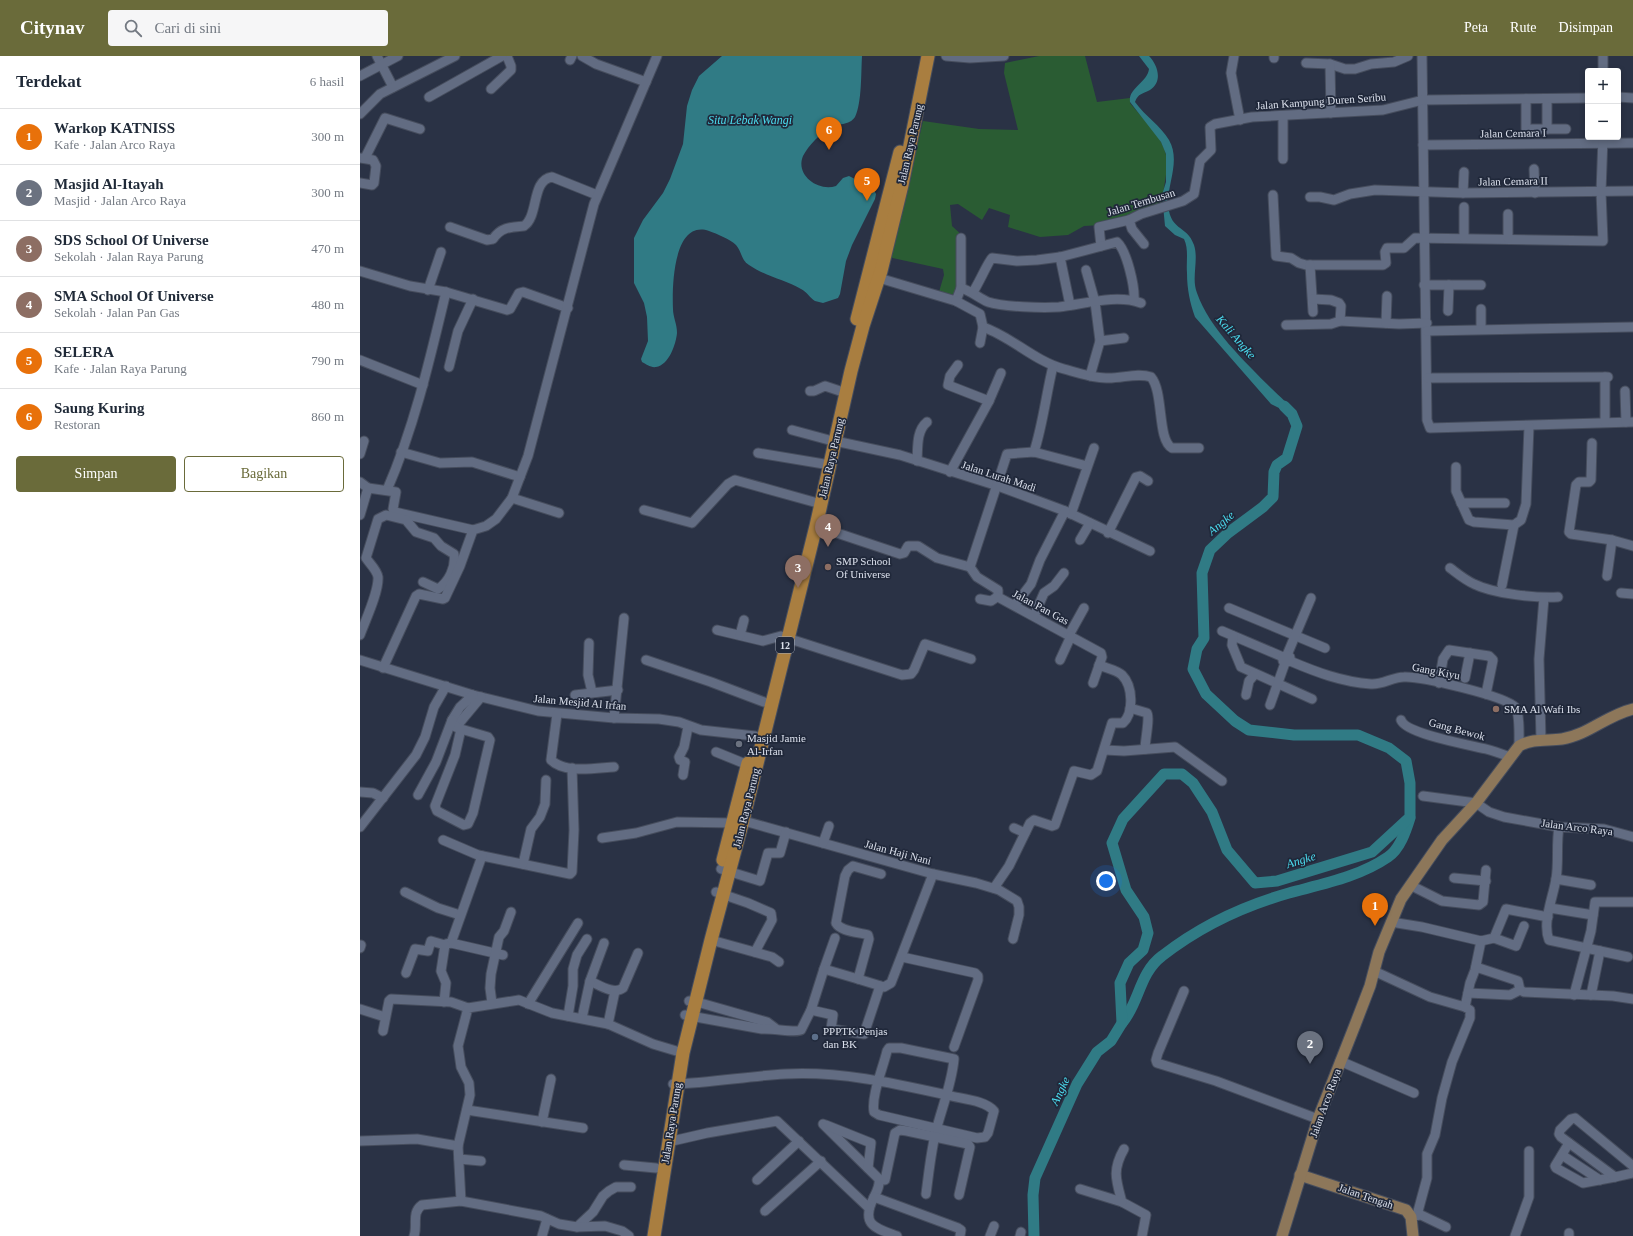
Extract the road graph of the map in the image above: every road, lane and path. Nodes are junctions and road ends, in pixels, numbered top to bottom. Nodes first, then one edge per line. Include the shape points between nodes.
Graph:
1 (398, 56) edge
2 (455, 56) edge
3 (502, 56) edge
4 (506, 56) edge
5 (582, 56) edge
6 (657, 56) edge
7 (922, 56) edge
8 (928, 56) edge
9 (946, 56) edge
10 (1004, 56) edge
11 (1234, 56) edge
12 (1408, 56) edge
13 (1422, 56) edge
14 (1603, 56) edge
15 (379, 60) edge
16 (1306, 63) dead end
17 (1330, 64) junction
18 (1603, 68) edge
19 (360, 76) edge
20 (646, 82) junction
21 (393, 87) junction
22 (491, 89) dead end
23 (429, 97) dead end
24 (1585, 98) edge
25 (1621, 98) edge
26 (1633, 98) edge
27 (1526, 99) junction
28 (1547, 99) junction
29 (1423, 100) junction
30 (1331, 113) junction
31 (360, 114) edge
32 (1282, 116) junction
33 (1240, 120) junction
34 (420, 129) dead end
35 (1547, 129) junction
36 (1566, 129) dead end
37 (1604, 140) edge
38 (1633, 143) edge
39 (1423, 145) junction
40 (362, 158) edge
41 (1283, 159) dead end
42 (1534, 169) dead end
43 (1464, 172) dead end
44 (360, 183) edge
45 (1602, 192) junction
46 (1633, 192) edge
47 (1424, 193) junction
48 (1463, 193) junction
49 (1535, 193) junction
50 (597, 195) junction
51 (1273, 195) dead end
52 (1310, 197) dead end
53 (1464, 207) dead end
54 (1508, 214) dead end
55 (1129, 220) junction
56 (450, 227) dead end
57 (961, 238) dead end
58 (1424, 238) junction
59 (1464, 238) junction
60 (1508, 238) junction
61 (1144, 244) dead end
62 (1101, 246) junction
63 (441, 252) dead end
64 (1060, 257) junction
65 (1310, 265) junction
66 (1086, 270) dead end
67 (360, 271) edge
68 (879, 278) junction
69 (1424, 285) junction
70 (1449, 285) junction
71 (1481, 285) dead end
72 (961, 288) junction
73 (428, 290) junction
74 (446, 292) junction
75 (973, 292) junction
76 (1387, 296) dead end
77 (473, 299) junction
78 (1313, 299) junction
79 (956, 301) junction
80 (1095, 302) junction
81 (1070, 305) junction
82 (568, 308) junction
83 (1481, 309) dead end
84 (1448, 311) dead end
85 (1313, 312) dead end
86 (1340, 321) junction
87 (1386, 323) junction
88 (1286, 325) dead end
89 (983, 327) junction
90 (1427, 327) junction
91 (1633, 327) edge
92 (1481, 329) junction
93 (1124, 338) dead end
94 (1100, 341) junction
95 (980, 343) dead end
96 (360, 360) edge
97 (958, 365) dead end
98 (1054, 366) junction
99 (449, 367) dead end
100 (848, 371) junction
101 (1001, 374) dead end
102 (1090, 376) junction
103 (1428, 378) junction
104 (423, 385) junction
105 (810, 391) dead end
106 (840, 391) junction
107 (1625, 391) dead end
108 (988, 401) junction
109 (927, 422) dead end
110 (1605, 422) junction
111 (1629, 422) edge
112 (1529, 426) junction
113 (792, 430) dead end
114 (832, 440) junction
115 (364, 441) dead end
116 (1592, 442) dead end
117 (1094, 448) dead end
118 (1199, 448) dead end
119 (401, 452) junction
120 (1034, 452) junction
121 (758, 453) dead end
122 (360, 454) edge
123 (917, 461) junction
124 (824, 464) junction
125 (1087, 466) junction
126 (1456, 467) dead end
127 (950, 472) junction
128 (520, 477) junction
129 (1148, 481) dead end
130 (360, 482) edge
131 (998, 486) junction
132 (368, 488) junction
133 (387, 490) junction
134 (512, 498) junction
135 (814, 502) junction
136 (1461, 503) junction
137 (1505, 503) dead end
138 (644, 510) dead end
139 (1068, 512) junction
140 (559, 513) dead end
141 (360, 515) edge
142 (1090, 523) junction
143 (1514, 525) junction
144 (816, 526) junction
145 (473, 530) junction
146 (1108, 533) junction
147 (1080, 540) dead end
148 (1612, 540) junction
149 (1633, 546) edge
150 (1150, 551) dead end
151 (970, 568) junction
152 (1450, 568) dead end
153 (1064, 572) dead end
154 (1607, 576) dead end
155 (423, 582) dead end
156 (1502, 585) dead end
157 (1621, 593) dead end
158 (1633, 594) edge
159 (997, 596) junction
160 (1558, 597) dead end
161 (1311, 598) dead end
162 (1544, 598) junction
163 (980, 599) dead end
164 (1015, 605) junction
165 (1084, 608) dead end
166 (1229, 608) dead end
167 (1034, 616) junction
168 (624, 618) dead end
169 (744, 620) dead end
170 (717, 630) dead end
171 (1222, 631) dead end
172 (1295, 634) junction
173 (360, 635) edge
174 (740, 635) junction
175 (1070, 636) junction
176 (1233, 636) junction
177 (784, 637) junction
178 (589, 643) dead end
179 (1326, 648) dead end
180 (1470, 653) junction
181 (971, 659) dead end
182 (1286, 659) junction
183 (360, 660) edge
184 (646, 660) dead end
185 (1060, 660) dead end
186 (1099, 665) junction
187 (383, 668) junction
188 (1241, 668) junction
189 (1255, 674) junction
190 (1465, 678) dead end
191 (1248, 681) junction
192 (1093, 683) dead end
193 (1439, 683) junction
194 (1278, 684) junction
195 (446, 686) junction
196 (618, 690) junction
197 (592, 692) junction
198 (1486, 694) junction
199 (575, 695) dead end
200 (477, 696) junction
201 (1246, 696) dead end
202 (1312, 699) dead end
203 (764, 702) junction
204 (1270, 706) dead end
205 (1130, 708) junction
206 (1633, 709) edge
207 (556, 714) junction
208 (614, 718) junction
209 (1401, 720) dead end
210 (456, 725) junction
211 (688, 726) junction
212 (756, 736) junction
213 (1541, 740) junction
214 (1520, 746) junction
215 (1105, 750) junction
216 (1145, 750) junction
217 (716, 752) dead end
218 (1510, 757) junction
219 (748, 765) junction
220 (614, 766) dead end
221 (572, 768) junction
222 (683, 775) dead end
223 (546, 780) dead end
224 (1222, 781) dead end
225 (360, 792) edge
226 (418, 795) dead end
227 (1423, 796) dead end
228 (382, 798) junction
229 (1476, 803) junction
230 (737, 821) junction
231 (829, 826) dead end
232 (360, 827) edge
233 (1559, 827) junction
234 (1014, 828) dead end
235 (786, 832) junction
236 (1025, 833) junction
237 (1633, 837) edge
238 (602, 838) dead end
239 (444, 840) dead end
240 (823, 843) junction
241 (482, 856) junction
242 (523, 864) junction
243 (726, 870) junction
244 (1486, 870) dead end
245 (881, 874) dead end
246 (932, 874) junction
247 (1454, 878) dead end
248 (1556, 879) junction
249 (1486, 881) junction
250 (1410, 885) junction
251 (1590, 885) dead end
252 (994, 888) junction
253 (405, 892) dead end
254 (719, 893) junction
255 (1633, 902) edge
256 (511, 912) dead end
257 (1549, 913) junction
258 (460, 915) junction
259 (1593, 915) junction
260 (1391, 922) junction
261 (578, 923) dead end
262 (1524, 926) dead end
263 (835, 938) dead end
264 (1494, 938) junction
265 (587, 939) dead end
266 (1013, 939) dead end
267 (711, 940) junction
268 (1480, 941) junction
269 (604, 943) dead end
270 (448, 944) junction
271 (1585, 949) junction
272 (1600, 951) junction
273 (754, 952) junction
274 (638, 953) dead end
275 (499, 954) junction
276 (902, 957) junction
277 (1628, 957) dead end
278 (778, 962) dead end
279 (1476, 967) junction
280 (824, 969) junction
281 (1374, 971) junction
282 (406, 973) dead end
283 (858, 979) junction
284 (590, 981) junction
285 (880, 986) junction
286 (1520, 990) junction
287 (615, 991) junction
288 (1184, 991) dead end
289 (1468, 993) junction
290 (1574, 995) junction
291 (1592, 995) junction
292 (1633, 999) edge
293 (444, 1002) junction
294 (693, 1002) junction
295 (492, 1003) junction
296 (528, 1004) junction
297 (468, 1008) junction
298 (1464, 1008) junction
299 (360, 1009) edge
300 (811, 1010) junction
301 (568, 1016) junction
302 (689, 1016) junction
303 (385, 1017) junction
304 (582, 1018) junction
305 (752, 1022) junction
306 (608, 1024) junction
307 (383, 1031) dead end
308 (954, 1047) dead end
309 (680, 1052) junction
310 (1340, 1061) junction
311 (551, 1079) dead end
312 (880, 1080) junction
313 (674, 1084) junction
314 (1414, 1093) dead end
315 (946, 1095) junction
316 (467, 1110) junction
317 (1318, 1119) junction
318 (542, 1122) junction
319 (937, 1127) junction
320 (583, 1128) dead end
321 (934, 1138) junction
322 (360, 1141) edge
323 (799, 1141) junction
324 (668, 1142) junction
325 (1569, 1143) junction
326 (458, 1146) junction
327 (1124, 1149) dead end
328 (1529, 1151) dead end
329 (1562, 1154) junction
330 (459, 1159) junction
331 (481, 1161) dead end
332 (821, 1161) junction
333 (624, 1165) dead end
334 (1633, 1166) edge
335 (656, 1168) junction
336 (868, 1168) junction
337 (1633, 1173) edge
338 (1300, 1175) junction
339 (1615, 1177) junction
340 (757, 1180) dead end
341 (885, 1180) dead end
342 (1600, 1180) junction
343 (632, 1187) dead end
344 (1080, 1189) dead end
345 (656, 1194) junction
346 (926, 1194) dead end
347 (959, 1195) dead end
348 (874, 1197) junction
349 (461, 1201) junction
350 (1122, 1202) junction
351 (869, 1208) junction
352 (765, 1211) dead end
353 (1414, 1216) junction
354 (546, 1219) junction
355 (994, 1226) dead end
356 (577, 1227) junction
357 (1446, 1227) dead end
358 (884, 1234) edge
359 (414, 1236) edge
360 (542, 1236) edge
361 (629, 1236) edge
362 (647, 1236) edge
363 (654, 1236) edge
364 (897, 1236) edge
365 (960, 1236) edge
366 (990, 1236) edge
367 (1142, 1236) edge
368 (1282, 1236) edge
369 (1413, 1236) edge
370 (1515, 1236) edge

1 - 15 street
2 - 21 street
3 - 23 street
4 - 22 street via 511,70
5 - 20 street via 596,64
6 - 20 street
7 - 100 highway, Jalan Raya Parung / 12
8 - 68 highway, Jalan Raya Parung / 12 via 902,185
9 - 10 street
11 - 33 street via 1231,73
12 - 17 street via 1394,62 1371,64 1355,69
13 - 29 street
14 - 18 street
15 - 19 street
15 - 21 street
16 - 17 street
17 - 30 street
20 - 50 street
21 - 31 street via 373,99
24 - 28 street, Jalan Kampung Duren Seribu
25 - 26 street
27 - 28 street, Jalan Kampung Duren Seribu
27 - 29 street, Jalan Kampung Duren Seribu
27 - 35 street via 1529,129
28 - 35 street
29 - 30 street, Jalan Kampung Duren Seribu via 1383,110
29 - 39 street
30 - 32 street, Jalan Kampung Duren Seribu
32 - 33 street, Jalan Kampung Duren Seribu
32 - 41 street
33 - 55 street, Jalan Tembusan via 1210,127 1211,150 1200,161 1194,194 1187,200
34 - 40 street via 385,118
35 - 36 street
37 - 38 street, Jalan Cemara I
37 - 39 street, Jalan Cemara I
37 - 45 street
39 - 47 street
40 - 44 street via 373,160 376,166 374,183
42 - 49 street
43 - 48 street
45 - 46 street, Jalan Cemara II
45 - 49 street, Jalan Cemara II
45 - 60 street via 1603,241
47 - 48 street, Jalan Cemara II
47 - 52 street, Jalan Cemara II via 1375,190 1350,194 1334,200
47 - 58 street
48 - 49 street, Jalan Cemara II
50 - 56 street via 552,177 547,178 542,181 531,218 524,226 509,227 498,232 493,239 487,240
50 - 82 street
51 - 65 street via 1276,256
53 - 59 street
54 - 60 street
55 - 61 street
55 - 62 street, Jalan Tembusan via 1099,227
57 - 72 street
58 - 59 street
58 - 65 street via 1412,238 1404,248 1387,248 1386,263 1383,265
58 - 69 street
59 - 60 street
62 - 64 street
62 - 80 street via 1119,243 1138,301
63 - 73 street
64 - 75 street via 1024,261 991,258
64 - 81 street
65 - 78 street
66 - 80 street
67 - 73 street
68 - 79 street
68 - 100 highway, Jalan Raya Parung / 12
69 - 70 street
69 - 90 street
70 - 71 street
70 - 84 street
72 - 75 street
72 - 79 street
73 - 74 street
74 - 77 street
74 - 104 street
75 - 81 street via 994,304 1054,307
76 - 87 street
77 - 82 street via 507,310 519,293 523,292
77 - 99 street via 458,331
78 - 85 street
78 - 86 street via 1339,302
79 - 89 street via 980,314
80 - 81 street
80 - 94 street
82 - 128 street
83 - 92 street
86 - 87 street
86 - 88 street via 1331,324
87 - 90 street
89 - 95 street
89 - 98 street via 995,331
90 - 92 street
90 - 103 street
91 - 92 street
93 - 94 street
94 - 102 street
96 - 104 street
97 - 108 street via 950,376 948,385
98 - 102 street
98 - 120 street via 1041,432
100 - 106 highway, Jalan Raya Parung / 12
100 - 114 highway, Jalan Raya Parung / 12
101 - 108 street
102 - 118 street via 1151,377 1157,387 1165,438 1169,446
103 - 110 street via 1606,377
103 - 112 street via 1427,420 1430,428
104 - 119 street
105 - 106 street via 825,386
106 - 114 highway, Jalan Raya Parung / 12
107 - 111 street
108 - 127 street
109 - 123 street via 920,432
110 - 111 street
110 - 112 street
112 - 143 street via 1526,504 1521,520
113 - 114 street, Jalan Lurah Madi
114 - 123 street, Jalan Lurah Madi
114 - 124 highway, Jalan Raya Parung / 12
114 - 144 highway, Jalan Raya Parung / 12
115 - 122 street
116 - 148 street via 1591,480 1576,485 1568,532
117 - 125 street
119 - 128 street via 440,463 472,462
119 - 133 street
120 - 125 street
120 - 131 street via 1008,454
121 - 124 street
123 - 127 street, Jalan Lurah Madi
124 - 135 highway, Jalan Raya Parung / 12
125 - 139 street
126 - 136 street via 1456,491
127 - 131 street, Jalan Lurah Madi
128 - 134 street
129 - 146 street via 1140,476 1136,477
130 - 132 street
131 - 139 street, Jalan Lurah Madi via 1016,497
131 - 151 street
132 - 133 street
132 - 141 street
133 - 145 street via 396,493 393,509 395,512
134 - 140 street
134 - 145 street via 496,519 486,526
135 - 138 street via 735,480 728,484 692,523
135 - 177 highway, Jalan Raya Parung / 12
136 - 137 street
136 - 143 street via 1466,514 1474,522
139 - 142 street, Jalan Lurah Madi
139 - 164 street via 1040,560 1031,584
142 - 146 street, Jalan Lurah Madi
142 - 147 street
143 - 156 street
144 - 151 street, Jalan Pan Gas via 900,554 904,553 908,546 918,546 937,558
144 - 177 highway, Jalan Raya Parung / 12
145 - 187 street via 445,598 417,594
146 - 150 street, Jalan Lurah Madi
148 - 149 street
148 - 154 street
151 - 159 street, Jalan Pan Gas via 977,577 998,590
152 - 162 street via 1480,587
153 - 167 street via 1054,586 1044,593
155 - 173 street via 438,589 446,584 455,562 454,554 434,538 416,532 406,520 382,516 378,519 366,558 376,570 378,577
157 - 158 street
159 - 163 street via 991,601
159 - 164 street, Jalan Pan Gas
160 - 162 street
161 - 172 street
162 - 213 street via 1540,659
164 - 167 street, Jalan Pan Gas
165 - 175 street
166 - 172 street
167 - 175 street, Jalan Pan Gas
168 - 196 street
169 - 174 street
170 - 174 street
171 - 176 street, Gang Kiyu
172 - 179 street
172 - 182 street
174 - 177 street via 763,641
175 - 185 street
175 - 186 street, Jalan Pan Gas via 1101,653
176 - 182 street, Gang Kiyu
176 - 188 street via 1232,645
177 - 181 street via 902,675 911,674 914,670 925,644
177 - 203 highway, Jalan Raya Parung / 12
177 - 230 highway, Jalan Raya Parung / 12
178 - 197 street via 588,675
180 - 190 street
180 - 193 street via 1455,650 1446,653
180 - 198 street via 1489,656 1493,660
182 - 193 street, Gang Kiyu via 1332,678 1373,685 1408,677
182 - 194 street
183 - 187 street, Jalan Mesjid Al Irfan
184 - 203 street
186 - 192 street
186 - 205 street via 1119,672 1124,677 1130,694
187 - 195 street, Jalan Mesjid Al Irfan
188 - 189 street
188 - 191 street
189 - 191 street
189 - 194 street
191 - 201 street
193 - 198 street, Gang Kiyu
194 - 202 street
194 - 204 street
195 - 200 street, Jalan Mesjid Al Irfan
195 - 228 street via 434,707 425,737 416,755
196 - 197 street
196 - 208 street
197 - 199 street
198 - 214 street, Gang Kiyu via 1508,702 1517,710
200 - 207 street, Jalan Mesjid Al Irfan
200 - 210 street via 460,707
203 - 212 highway, Jalan Raya Parung / 12
205 - 215 street via 1124,722 1112,723
205 - 216 street via 1149,716
206 - 213 main road via 1619,713 1576,736
207 - 208 street, Jalan Mesjid Al Irfan
207 - 221 street via 551,760 558,765
208 - 211 street, Jalan Mesjid Al Irfan via 659,719
209 - 218 street, Gang Bewok via 1406,726 1421,732
210 - 210 street via 455,755 435,808 464,825 468,824 473,813 490,740
210 - 226 street
211 - 212 street, Jalan Mesjid Al Irfan via 701,730
211 - 222 street via 679,757 685,762
212 - 219 highway, Jalan Raya Parung / 12
213 - 214 main road
214 - 218 main road, Jalan Arco Raya
215 - 216 street
215 - 236 street via 1094,774 1074,771 1056,826 1034,820
216 - 224 street via 1175,747
217 - 219 street
218 - 229 main road, Jalan Arco Raya
219 - 230 highway, Jalan Raya Parung / 12
220 - 221 street
221 - 242 street via 573,871 570,874
223 - 242 street via 545,804 531,829
225 - 228 street via 373,793
227 - 229 street
228 - 232 street
229 - 233 street, Jalan Arco Raya via 1495,815
229 - 250 main road, Jalan Arco Raya via 1442,840
230 - 235 street, Jalan Haji Nani
230 - 238 street, Jalan Haji Nani via 677,822 636,833
230 - 243 highway, Jalan Raya Parung / 12
231 - 240 street
233 - 237 street, Jalan Arco Raya via 1604,829
233 - 248 street
234 - 236 street
235 - 240 street, Jalan Haji Nani
235 - 243 street via 780,854 768,853 760,881
236 - 252 street via 1010,866
239 - 241 street
240 - 246 street, Jalan Haji Nani
241 - 242 street
241 - 258 street
243 - 254 highway, Jalan Raya Parung / 12
244 - 249 street
245 - 283 street via 853,866 844,876 836,923 843,928 868,935 869,939
246 - 252 street, Jalan Haji Nani
246 - 276 street
247 - 249 street
248 - 251 street
248 - 257 street
249 - 250 street via 1483,902 1479,905 1442,901
250 - 260 main road, Jalan Arco Raya via 1404,892
252 - 266 street, Jalan Haji Nani via 1017,901 1019,915
253 - 258 street via 438,908
254 - 267 highway, Jalan Raya Parung / 12
254 - 273 street via 771,913 772,920
254 - 294 highway, Jalan Raya Parung / 12
255 - 259 street via 1598,901 1594,904
256 - 275 street via 499,937
257 - 259 street
257 - 264 street via 1506,909
257 - 271 street via 1549,940
258 - 270 street
259 - 271 street
260 - 268 street
260 - 281 main road, Jalan Arco Raya
261 - 296 street
262 - 264 street via 1516,946
263 - 280 street
264 - 268 street
265 - 301 street via 577,955 573,969
267 - 273 street
267 - 294 highway, Jalan Raya Parung / 12
268 - 279 street
269 - 284 street
270 - 275 street
270 - 282 street via 431,941 428,951 415,949
270 - 293 street via 442,971 446,984
271 - 272 street
271 - 290 street
272 - 277 street
272 - 291 street
273 - 278 street via 772,957
274 - 287 street via 623,988
275 - 295 street via 490,988
276 - 285 street via 891,983 888,986
276 - 308 street via 975,973 978,976
279 - 286 street via 1518,981
279 - 289 street
280 - 283 street
280 - 300 street
281 - 298 street
281 - 310 main road, Jalan Arco Raya
283 - 285 street
284 - 287 street
284 - 304 street
285 - 300 street via 864,1034 831,1029 833,1015
286 - 289 street via 1510,995
286 - 290 street
287 - 306 street
288 - 317 street via 1158,1053 1157,1063 1216,1081
289 - 298 street
290 - 291 street
291 - 292 street
293 - 297 street
293 - 303 street via 391,999
294 - 302 highway, Jalan Raya Parung / 12
294 - 305 street
295 - 296 street via 515,1000
295 - 297 street
296 - 301 street
297 - 316 street via 458,1046 462,1067 469,1083
298 - 353 street via 1470,1010 1470,1018 1452,1062 1435,1134 1427,1154 1427,1178
299 - 303 street
300 - 305 street via 799,1032 775,1028 762,1029
301 - 304 street
302 - 305 street
302 - 309 highway, Jalan Raya Parung / 12
303 - 307 street
304 - 306 street
306 - 309 street via 653,1044
309 - 313 highway, Jalan Raya Parung / 12
310 - 314 street
310 - 317 main road, Jalan Arco Raya
311 - 318 street
312 - 313 street via 786,1074
312 - 315 street
312 - 315 street via 887,1051 891,1047 947,1057 954,1059
312 - 319 street via 873,1101 874,1112
313 - 324 highway, Jalan Raya Parung / 12
313 - 335 highway, Jalan Raya Parung / 12
315 - 319 street
315 - 319 street via 987,1105 994,1112 985,1137 977,1138
316 - 318 street
316 - 326 street
317 - 338 main road, Jalan Arco Raya
318 - 320 street
319 - 321 street
321 - 341 street via 900,1130 894,1133
321 - 346 street
321 - 347 street via 968,1144 970,1147
322 - 326 street via 417,1139
323 - 324 street via 777,1121
323 - 332 street
323 - 340 street
324 - 345 highway, Jalan Raya Parung / 12
325 - 329 street
325 - 334 street via 1559,1134 1571,1119 1575,1118
325 - 339 street
326 - 330 street
327 - 350 street via 1117,1162 1116,1177
328 - 370 street via 1529,1197
329 - 342 street
329 - 342 street via 1556,1168 1583,1183
330 - 331 street
330 - 349 street
332 - 351 street
332 - 352 street
333 - 335 street
335 - 345 highway, Jalan Raya Parung / 12
336 - 336 street via 870,1142 823,1124
336 - 348 street via 879,1179 879,1187
337 - 339 street
338 - 353 main road, Jalan Tengah via 1406,1210
338 - 368 main road, Jalan Arco Raya
339 - 342 street
343 - 356 street via 616,1187 609,1191
344 - 350 street
345 - 362 highway, Jalan Raya Parung / 12
345 - 363 highway, Jalan Raya Parung / 12
348 - 351 street
348 - 365 street via 958,1228 961,1230
349 - 354 street
349 - 359 street via 422,1205 417,1208
350 - 367 street via 1146,1215
351 - 358 street via 871,1224
353 - 357 street via 1425,1216
353 - 369 main road
354 - 356 street
354 - 360 street
355 - 366 street
356 - 361 street via 605,1226
358 - 364 street

